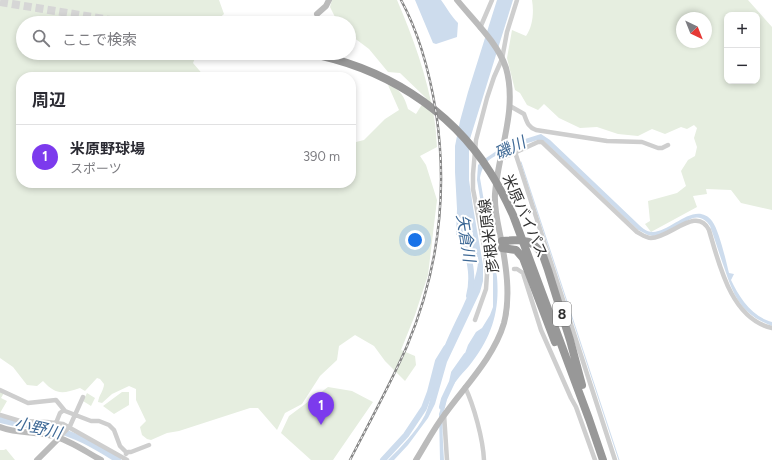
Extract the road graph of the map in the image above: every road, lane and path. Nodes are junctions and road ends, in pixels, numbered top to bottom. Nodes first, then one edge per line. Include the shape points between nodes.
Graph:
1 (329, 0) edge
2 (457, 0) edge
3 (492, 0) edge
4 (517, 0) edge
5 (317, 14) dead end
6 (481, 30) junction
7 (501, 57) junction
8 (339, 60) edge
9 (510, 106) junction
10 (668, 145) dead end
11 (515, 152) junction
12 (501, 157) junction
13 (502, 245) junction
14 (514, 269) dead end
15 (475, 320) dead end
16 (772, 328) edge
17 (465, 387) junction
18 (0, 390) edge
19 (579, 391) junction
20 (83, 397) dead end
21 (64, 410) junction
22 (444, 414) junction
23 (0, 415) edge
24 (75, 415) junction
25 (589, 419) junction
26 (56, 423) junction
27 (0, 428) edge
28 (69, 428) junction
29 (60, 436) junction
30 (149, 445) dead end
31 (127, 453) junction
32 (124, 459) edge
33 (37, 460) edge
34 (101, 460) edge
35 (416, 460) edge
36 (448, 460) edge
37 (484, 460) edge
38 (595, 460) edge
39 (603, 460) edge
40 (615, 460) edge

1 - 5 main road
2 - 6 main road, 彦根米原線
3 - 6 street
4 - 7 street
6 - 7 main road, 彦根米原線
7 - 9 main road, 彦根米原線 via 509,84
7 - 15 street via 476,140 473,189 487,274 484,294
8 - 19 highway, 米原バイパス / 8 via 380,75 423,101 465,138 490,172 513,215
9 - 10 street via 524,114 528,125 536,130 607,141 642,142 658,148
9 - 12 main road, 彦根米原線
11 - 12 street
11 - 16 street via 542,142 637,232 647,237 657,237 693,220 702,220 706,224 729,291 746,314
11 - 40 street
12 - 13 main road, 彦根米原線 via 495,194
13 - 17 main road, 彦根米原線 via 507,283 504,323 488,356
13 - 19 highway, 8 via 513,248 523,258 549,327
13 - 25 highway, 8 via 518,240 534,245 542,253 570,340
14 - 38 street via 523,273 541,330 576,407
17 - 22 main road, 彦根米原線
17 - 37 street via 472,401
18 - 21 street via 28,403 56,400
19 - 25 highway, 米原バイパス / 8
20 - 24 street
21 - 24 street
21 - 26 street
22 - 35 main road, 彦根米原線
22 - 36 street
23 - 26 street via 13,420
24 - 28 street
24 - 31 street via 108,425 114,430 120,446
25 - 39 highway, 米原バイパス / 8
26 - 28 street
27 - 29 main road
28 - 29 street
28 - 32 street
29 - 33 main road
29 - 34 main road
30 - 31 street
31 - 32 street

